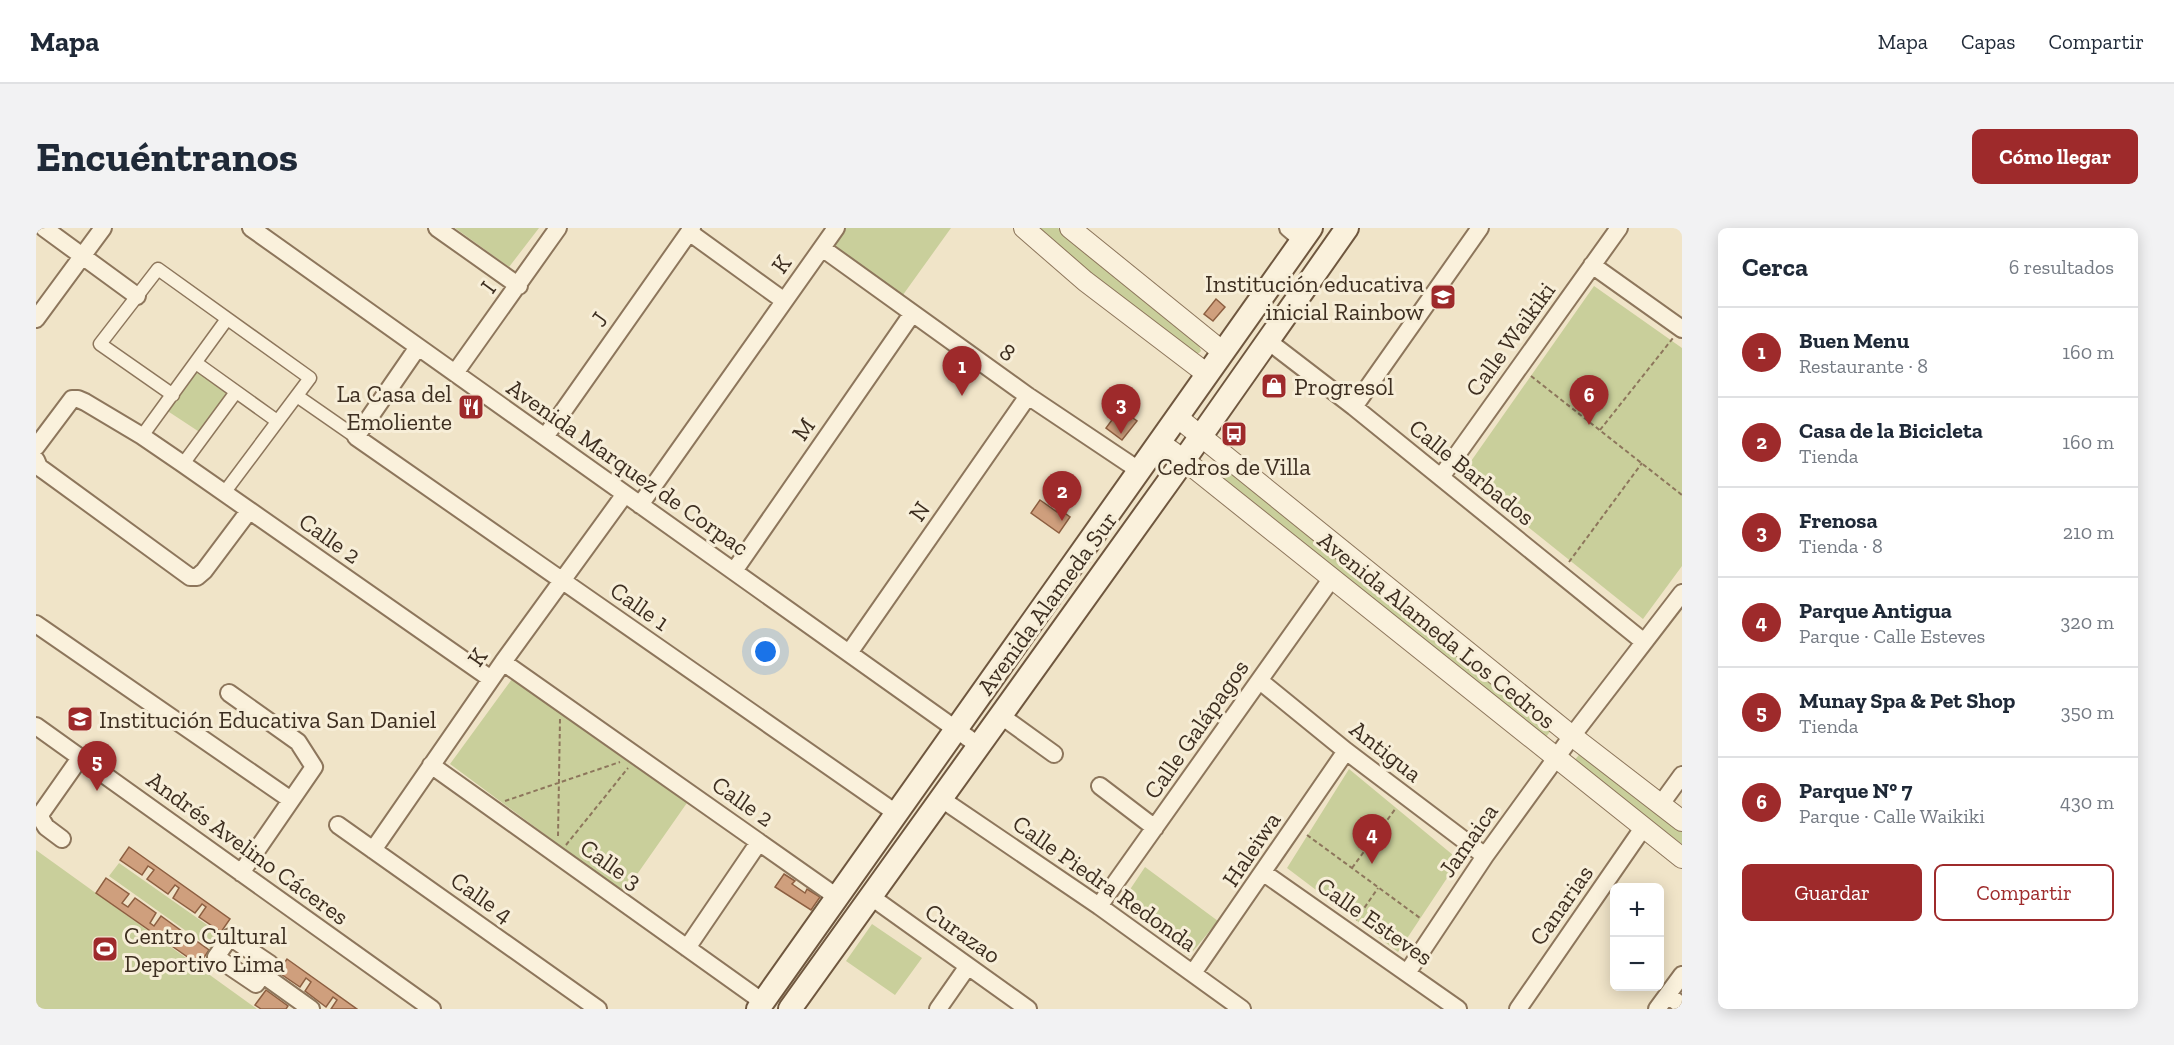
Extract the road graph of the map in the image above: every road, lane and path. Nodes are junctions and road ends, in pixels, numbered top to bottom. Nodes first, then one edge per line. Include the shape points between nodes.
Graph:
1 (44, 228) edge
2 (103, 228) edge
3 (251, 228) edge
4 (437, 228) edge
5 (558, 228) edge
6 (836, 228) edge
7 (1024, 228) edge
8 (1070, 228) edge
9 (1347, 228) edge
10 (1480, 228) edge
11 (1619, 228) edge
12 (690, 230) edge
13 (1301, 232) edge
14 (822, 248) junction
15 (83, 257) junction
16 (1592, 266) junction
17 (519, 286) junction
18 (137, 296) junction
19 (783, 300) junction
20 (912, 314) junction
21 (36, 319) edge
22 (227, 319) junction
23 (1682, 328) edge
24 (1268, 340) junction
25 (418, 347) junction
26 (1223, 352) junction
27 (196, 363) junction
28 (1520, 366) junction
29 (455, 373) junction
30 (1207, 374) junction
31 (236, 392) junction
32 (172, 394) junction
33 (297, 396) junction
34 (1028, 396) junction
35 (1354, 407) junction
36 (1177, 417) junction
37 (277, 421) junction
38 (1600, 430) junction
39 (142, 436) junction
40 (1201, 436) junction
41 (356, 437) junction
42 (545, 437) junction
43 (1159, 442) junction
44 (36, 447) edge
45 (36, 460) edge
46 (1184, 460) junction
47 (183, 464) junction
48 (1642, 464) junction
49 (1140, 471) junction
50 (1441, 477) junction
51 (224, 493) junction
52 (625, 494) junction
53 (1682, 495) edge
54 (640, 505) junction
55 (249, 510) junction
56 (734, 571) junction
57 (1561, 574) junction
58 (1332, 578) junction
59 (561, 581) junction
60 (1681, 597) edge
61 (36, 624) edge
62 (1644, 642) junction
63 (849, 653) junction
64 (503, 662) junction
65 (491, 679) junction
66 (1260, 681) junction
67 (229, 693) dead end
68 (560, 702) junction
69 (1000, 715) junction
70 (36, 726) edge
71 (956, 729) junction
72 (1572, 736) junction
73 (978, 745) junction
74 (1346, 751) junction
75 (1054, 754) dead end
76 (638, 756) junction
77 (1556, 757) junction
78 (80, 758) junction
79 (431, 765) junction
80 (1682, 776) edge
81 (559, 783) junction
82 (1100, 786) dead end
83 (940, 798) junction
84 (291, 800) junction
85 (1661, 804) junction
86 (489, 806) junction
87 (1396, 808) dead end
88 (896, 813) junction
89 (1682, 821) edge
90 (338, 825) dead end
91 (1155, 828) junction
92 (1643, 828) junction
93 (1307, 836) dead end
94 (62, 839) dead end
95 (759, 842) junction
96 (373, 850) junction
97 (558, 856) junction
98 (1485, 856) junction
99 (1682, 858) edge
100 (1352, 868) junction
101 (241, 873) junction
102 (1263, 873) junction
103 (1379, 887) junction
104 (870, 896) junction
105 (837, 897) junction
106 (1099, 906) junction
107 (1420, 918) dead end
108 (1356, 920) dead end
109 (687, 948) junction
110 (968, 966) junction
111 (1193, 973) junction
112 (262, 974) dead end
113 (1407, 974) junction
114 (1682, 975) edge
115 (1668, 995) junction
116 (760, 1005) edge
117 (1682, 1006) edge
118 (311, 1009) edge
119 (432, 1009) edge
120 (598, 1009) edge
121 (790, 1009) edge
122 (938, 1009) edge
123 (1028, 1009) edge
124 (1242, 1009) edge
125 (1458, 1009) edge
126 (1518, 1009) edge
127 (1658, 1009) edge

1 - 15 street
2 - 15 street
3 - 25 street, Avenida Marquez de Corpac
4 - 17 street
5 - 17 street, I
6 - 14 street, K
7 - 30 street via 1085,281
8 - 26 street
9 - 24 main road, Avenida Alameda Sur
10 - 35 street
11 - 16 street, Calle Waikiki
12 - 19 street
12 - 42 street, J
13 - 26 main road, Avenida Alameda Sur
14 - 19 street, K
14 - 20 street, 8
15 - 18 street
15 - 21 street
16 - 23 street
16 - 28 street, Calle Waikiki
17 - 29 street, I
18 - 22 street via 158,269
18 - 32 street via 100,344
19 - 54 street, K
20 - 34 street, 8
20 - 56 street, M
22 - 27 street
22 - 33 street via 310,378
23 - 38 path
24 - 35 street, Calle Barbados
24 - 40 main road, Avenida Alameda Sur
25 - 29 street, Avenida Marquez de Corpac
25 - 41 street
26 - 30 main road, Avenida Alameda Sur
27 - 31 street
27 - 32 street
28 - 38 path
28 - 50 street, Calle Waikiki
29 - 42 street, Avenida Marquez de Corpac
30 - 36 main road, Avenida Alameda Sur
31 - 37 street
31 - 47 street
32 - 39 street
33 - 37 street
33 - 41 street
34 - 49 street, 8
34 - 63 street, N
35 - 50 street, Calle Barbados
36 - 40 street, Avenida Alameda Los Cedros
36 - 43 main road, Avenida Alameda Sur
37 - 51 street
38 - 48 path
39 - 44 street, Calle 2 via 85,402 72,399
39 - 47 street, Calle 2
40 - 46 main road, Avenida Alameda Sur
40 - 72 street, Avenida Alameda Los Cedros
41 - 59 street, Calle 1
42 - 52 street, Avenida Marquez de Corpac
43 - 46 street, Avenida Alameda Los Cedros
43 - 49 main road, Avenida Alameda Sur
45 - 55 street via 39,467 190,577 204,571
46 - 58 street, Avenida Alameda Los Cedros
46 - 69 main road, Avenida Alameda Sur
47 - 51 street, Calle 2
48 - 53 path
48 - 57 path
49 - 71 main road, Avenida Alameda Sur
50 - 57 street, Calle Barbados
51 - 55 street, Calle 2
52 - 54 street, Avenida Marquez de Corpac
52 - 59 street, K
54 - 56 street, Avenida Marquez de Corpac
55 - 65 street, Calle 2
56 - 63 street, Avenida Marquez de Corpac
57 - 62 street, Calle Barbados
58 - 66 street, Calle Galápagos
58 - 77 street, Avenida Alameda Los Cedros
59 - 64 street, K
59 - 88 street, Calle 1
60 - 62 street, Jamaica
61 - 84 street
62 - 72 street, Jamaica
63 - 71 street, Avenida Marquez de Corpac
64 - 65 street, K
64 - 68 street, Calle 2
65 - 79 street, K
66 - 74 street, Antigua
66 - 91 street, Calle Galápagos
67 - 84 street via 298,742 307,753 314,767
68 - 76 street, Calle 2
68 - 81 path
69 - 73 main road, Avenida Alameda Sur
69 - 75 street
70 - 78 street, Andrés Avelino Cáceres
71 - 73 street, Avenida Marquez de Corpac
71 - 88 main road, Avenida Alameda Sur
72 - 77 street, Jamaica
72 - 85 street, Avenida Alameda Los Cedros
73 - 83 main road, Avenida Alameda Sur
74 - 98 street, Antigua
74 - 102 street, Haleiwa
76 - 81 path
76 - 95 street, Calle 2
76 - 97 path
77 - 92 street, Avenida Alameda Los Cedros
77 - 98 street, Jamaica
78 - 94 street via 40,817
78 - 101 street, Andrés Avelino Cáceres
79 - 86 street, Calle 3
79 - 96 street, K
80 - 85 street
81 - 86 path
81 - 97 path
82 - 91 street
83 - 104 main road, Avenida Alameda Sur
83 - 106 street, Calle Piedra Redonda
84 - 101 street
85 - 89 street, Avenida Alameda Los Cedros
86 - 97 street, Calle 3
87 - 100 path
88 - 105 main road, Avenida Alameda Sur
90 - 96 street, Calle 4
91 - 106 street, Calle Galápagos
92 - 99 street, Avenida Alameda Los Cedros
92 - 126 street, Canarias
93 - 100 path
95 - 105 street, Calle 2
95 - 109 street
96 - 120 street, Calle 4
97 - 109 street, Calle 3
98 - 113 street, Jamaica
100 - 103 path
101 - 119 street, Andrés Avelino Cáceres
102 - 111 street, Haleiwa
102 - 113 street, Calle Esteves
103 - 107 path
103 - 108 path
104 - 110 street, Curazao
104 - 121 main road, Avenida Alameda Sur
105 - 116 main road, Avenida Alameda Sur
106 - 111 street, Calle Piedra Redonda
109 - 116 street, Calle 3
110 - 122 street
110 - 123 street, Curazao
111 - 124 street, Calle Piedra Redonda
112 - 118 street
113 - 125 street, Calle Esteves
114 - 115 street
115 - 117 street
115 - 127 street

